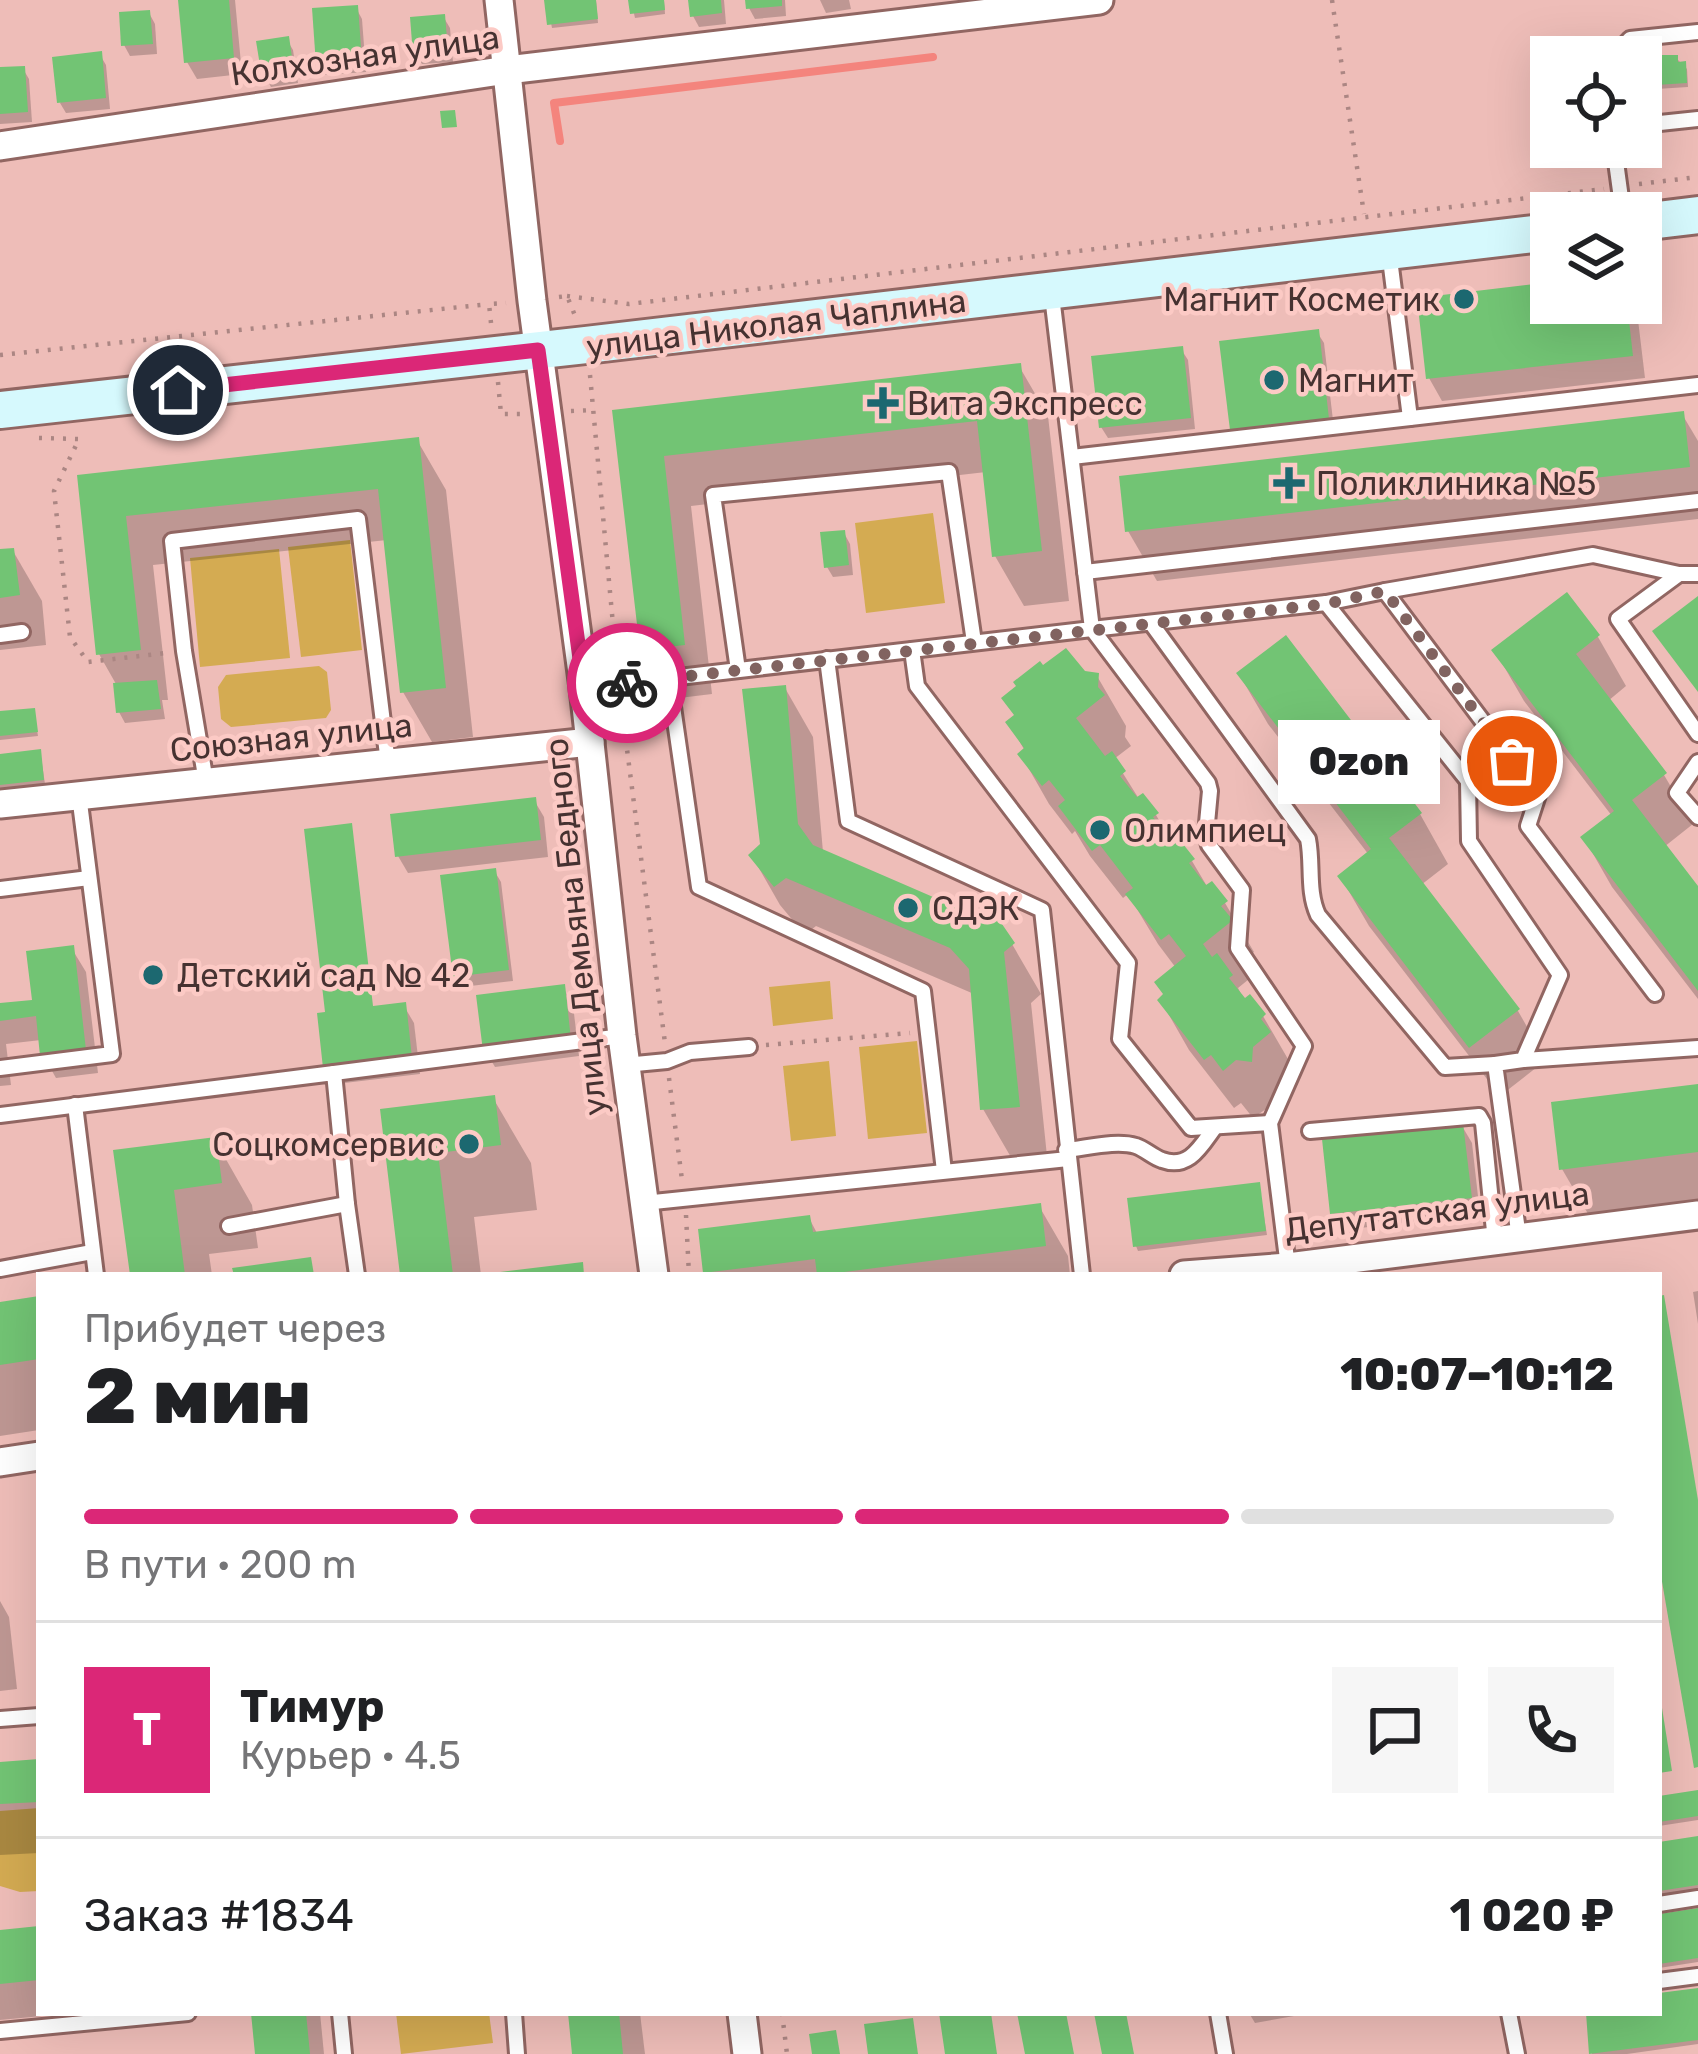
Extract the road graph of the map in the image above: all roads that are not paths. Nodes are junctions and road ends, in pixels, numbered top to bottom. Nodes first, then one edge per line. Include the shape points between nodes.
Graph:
1 (499, 0) edge
2 (1099, 0) edge
3 (1698, 32) edge
4 (1659, 36) edge
5 (507, 70) junction
6 (1698, 119) edge
7 (1662, 123) edge
8 (0, 146) edge
9 (1698, 215) edge
10 (1662, 219) edge
11 (1530, 234) edge
12 (1389, 251) junction
13 (1052, 290) junction
14 (538, 350) junction
15 (1698, 385) edge
16 (0, 410) edge
17 (1410, 418) junction
18 (1072, 458) junction
19 (1698, 501) edge
20 (1085, 572) junction
21 (1679, 574) junction
22 (1698, 574) edge
23 (1385, 591) junction
24 (1326, 604) junction
25 (1151, 622) junction
26 (1092, 628) junction
27 (22, 632) dead end
28 (0, 634) edge
29 (974, 643) junction
30 (912, 650) junction
31 (827, 659) junction
32 (738, 670) junction
33 (669, 679) junction
34 (584, 688) junction
35 (1698, 734) edge
36 (590, 742) junction
37 (1698, 762) edge
38 (388, 763) junction
39 (206, 782) junction
40 (80, 795) junction
41 (0, 804) edge
42 (1698, 817) edge
43 (89, 878) junction
44 (0, 889) edge
45 (1655, 994) dead end
46 (622, 1036) junction
47 (748, 1047) road end
48 (1698, 1048) edge
49 (1523, 1060) junction
50 (1495, 1064) junction
51 (625, 1065) junction
52 (0, 1068) edge
53 (334, 1073) junction
54 (75, 1106) junction
55 (0, 1115) edge
56 (1270, 1123) junction
57 (1215, 1127) junction
58 (1310, 1131) dead end
59 (1067, 1154) junction
60 (944, 1171) junction
61 (644, 1203) junction
62 (347, 1204) junction
63 (1698, 1215) edge
64 (229, 1226) dead end
65 (1507, 1240) junction
66 (92, 1252) junction
67 (0, 1269) edge
68 (1289, 1271) edge
69 (95, 1272) edge
70 (357, 1272) edge
71 (654, 1272) edge
72 (1082, 1272) edge
73 (36, 1456) edge
74 (0, 1462) edge
75 (36, 1716) edge
76 (0, 1719) edge
77 (1698, 1898) edge
78 (1662, 1904) edge
79 (1698, 1976) edge
80 (1662, 1981) edge
81 (157, 2016) edge
82 (340, 2016) edge
83 (514, 2016) edge
84 (742, 2016) edge
85 (1219, 2016) edge
86 (1511, 2016) edge
87 (0, 2031) edge
88 (344, 2054) edge
89 (518, 2054) edge
90 (747, 2054) edge
91 (1225, 2054) edge
92 (1517, 2054) edge

1 - 5 street, улица Демьяна Бедного
2 - 5 street, Колхозная улица
3 - 4 lane
5 - 8 street, Колхозная улица
5 - 14 street, улица Демьяна Бедного
6 - 7 lane
9 - 10 street
11 - 12 street, улица Николая Чаплина
12 - 13 street, улица Николая Чаплина
12 - 17 lane
13 - 14 street, улица Николая Чаплина
13 - 18 lane
14 - 16 street, улица Николая Чаплина
14 - 34 street, улица Демьяна Бедного
15 - 17 lane
17 - 18 lane
18 - 20 lane
19 - 20 lane
20 - 26 lane
21 - 22 lane
21 - 23 lane via 1593,555
21 - 35 lane via 1618,620
23 - 24 lane
23 - 45 lane via 1538,795 1528,826
24 - 25 lane
24 - 49 lane via 1468,781 1469,841 1560,975
25 - 26 lane
25 - 50 lane via 1308,839 1318,915 1445,1066
26 - 29 lane
26 - 56 lane via 1208,782 1209,845 1242,890 1238,948 1304,1046
27 - 28 lane
29 - 30 lane
29 - 32 lane via 949,472 713,495
30 - 31 lane
30 - 57 lane via 917,686 1128,964 1120,1039 1191,1128
31 - 32 lane
31 - 59 lane via 848,821 1042,910
32 - 33 lane
33 - 34 lane
33 - 60 lane via 699,887 923,991
34 - 36 street, улица Демьяна Бедного
36 - 38 street, Союзная улица
36 - 46 street, улица Демьяна Бедного
37 - 42 lane via 1677,793
38 - 39 street, Союзная улица
38 - 39 lane via 358,519 172,541
39 - 40 street, Союзная улица
40 - 41 street, Союзная улица
40 - 43 lane
43 - 44 lane
43 - 52 lane via 112,1054
46 - 51 street, улица Демьяна Бедного
46 - 53 lane
47 - 51 lane
48 - 49 lane
49 - 50 lane
50 - 65 lane
51 - 61 street, улица Демьяна Бедного
53 - 54 lane
53 - 62 lane
54 - 55 lane
54 - 66 lane
56 - 57 lane
56 - 68 lane
57 - 59 lane via 1186,1161 1121,1145
58 - 65 lane via 1479,1116
59 - 60 lane
59 - 72 lane
60 - 61 lane
61 - 71 street, улица Демьяна Бедного
62 - 64 lane
62 - 70 lane
63 - 65 street, Депутатская улица
65 - 68 street, Депутатская улица
66 - 67 lane
66 - 69 lane
73 - 74 street
75 - 76 lane
77 - 78 lane
79 - 80 lane
81 - 87 lane
82 - 88 lane
83 - 89 lane
84 - 90 street
85 - 91 lane
86 - 92 lane

